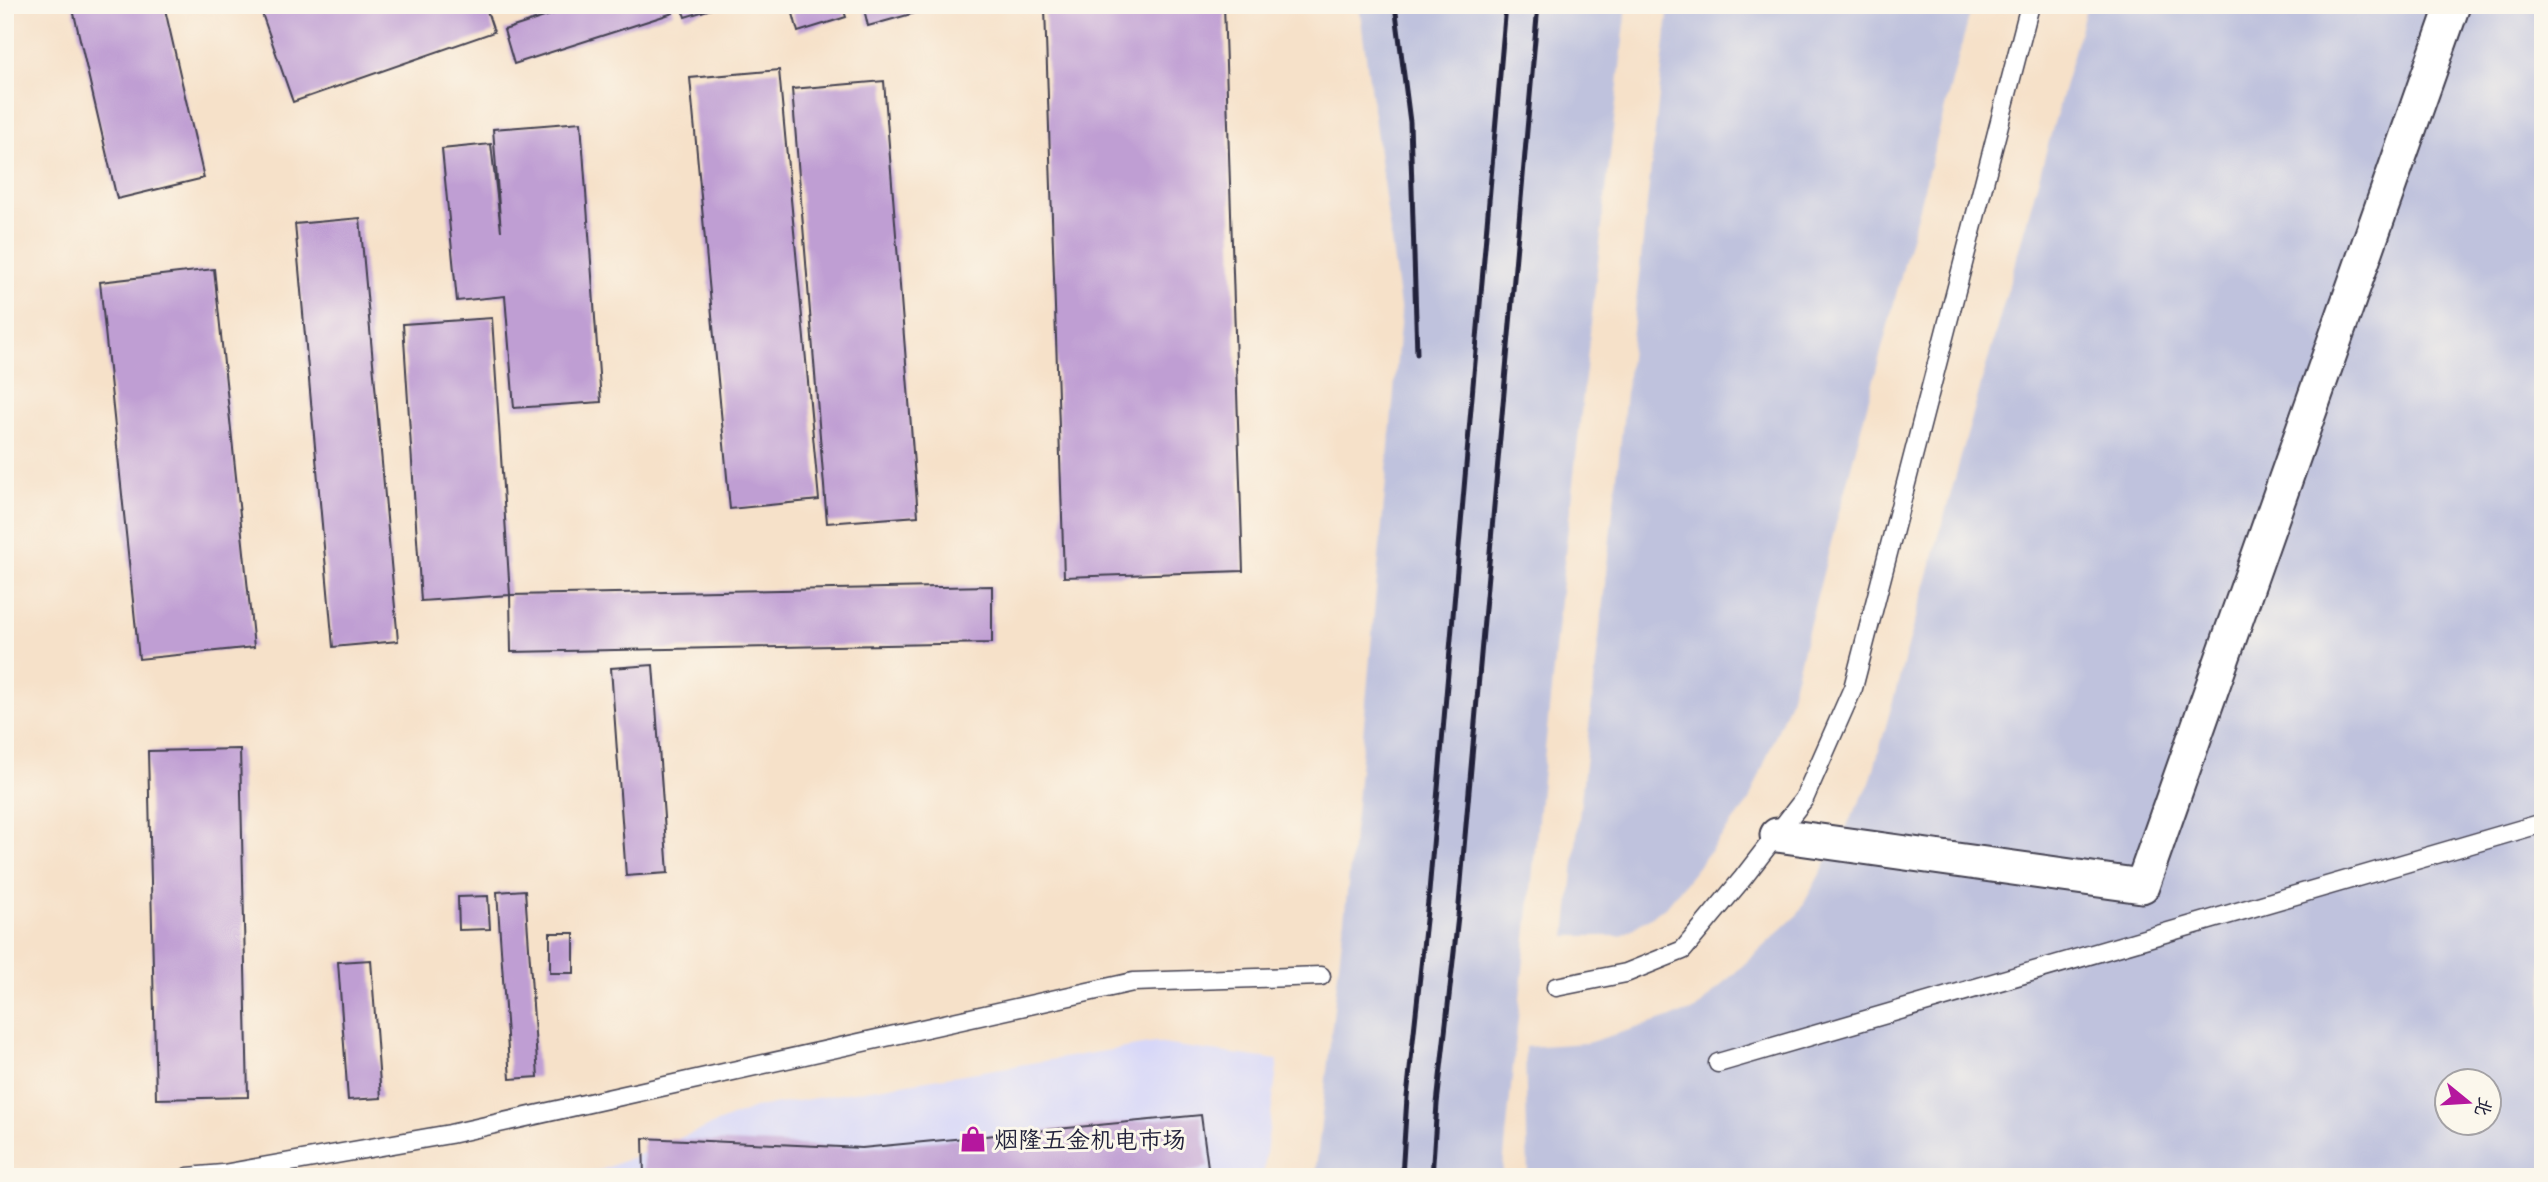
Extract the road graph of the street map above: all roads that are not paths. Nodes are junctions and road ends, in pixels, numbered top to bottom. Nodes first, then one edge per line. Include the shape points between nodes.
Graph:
1 (2030, 5) edge
2 (2453, 5) edge
3 (2543, 823) edge
4 (1777, 835) junction
5 (1321, 976) dead end
6 (1556, 987) dead end
7 (1718, 1063) dead end
8 (188, 1177) edge

1 - 4 lane via 1853,688 1804,799
2 - 4 street via 2142,886
3 - 7 lane
4 - 6 lane via 1683,950 1626,973
5 - 8 lane via 1133,982 450,1134

